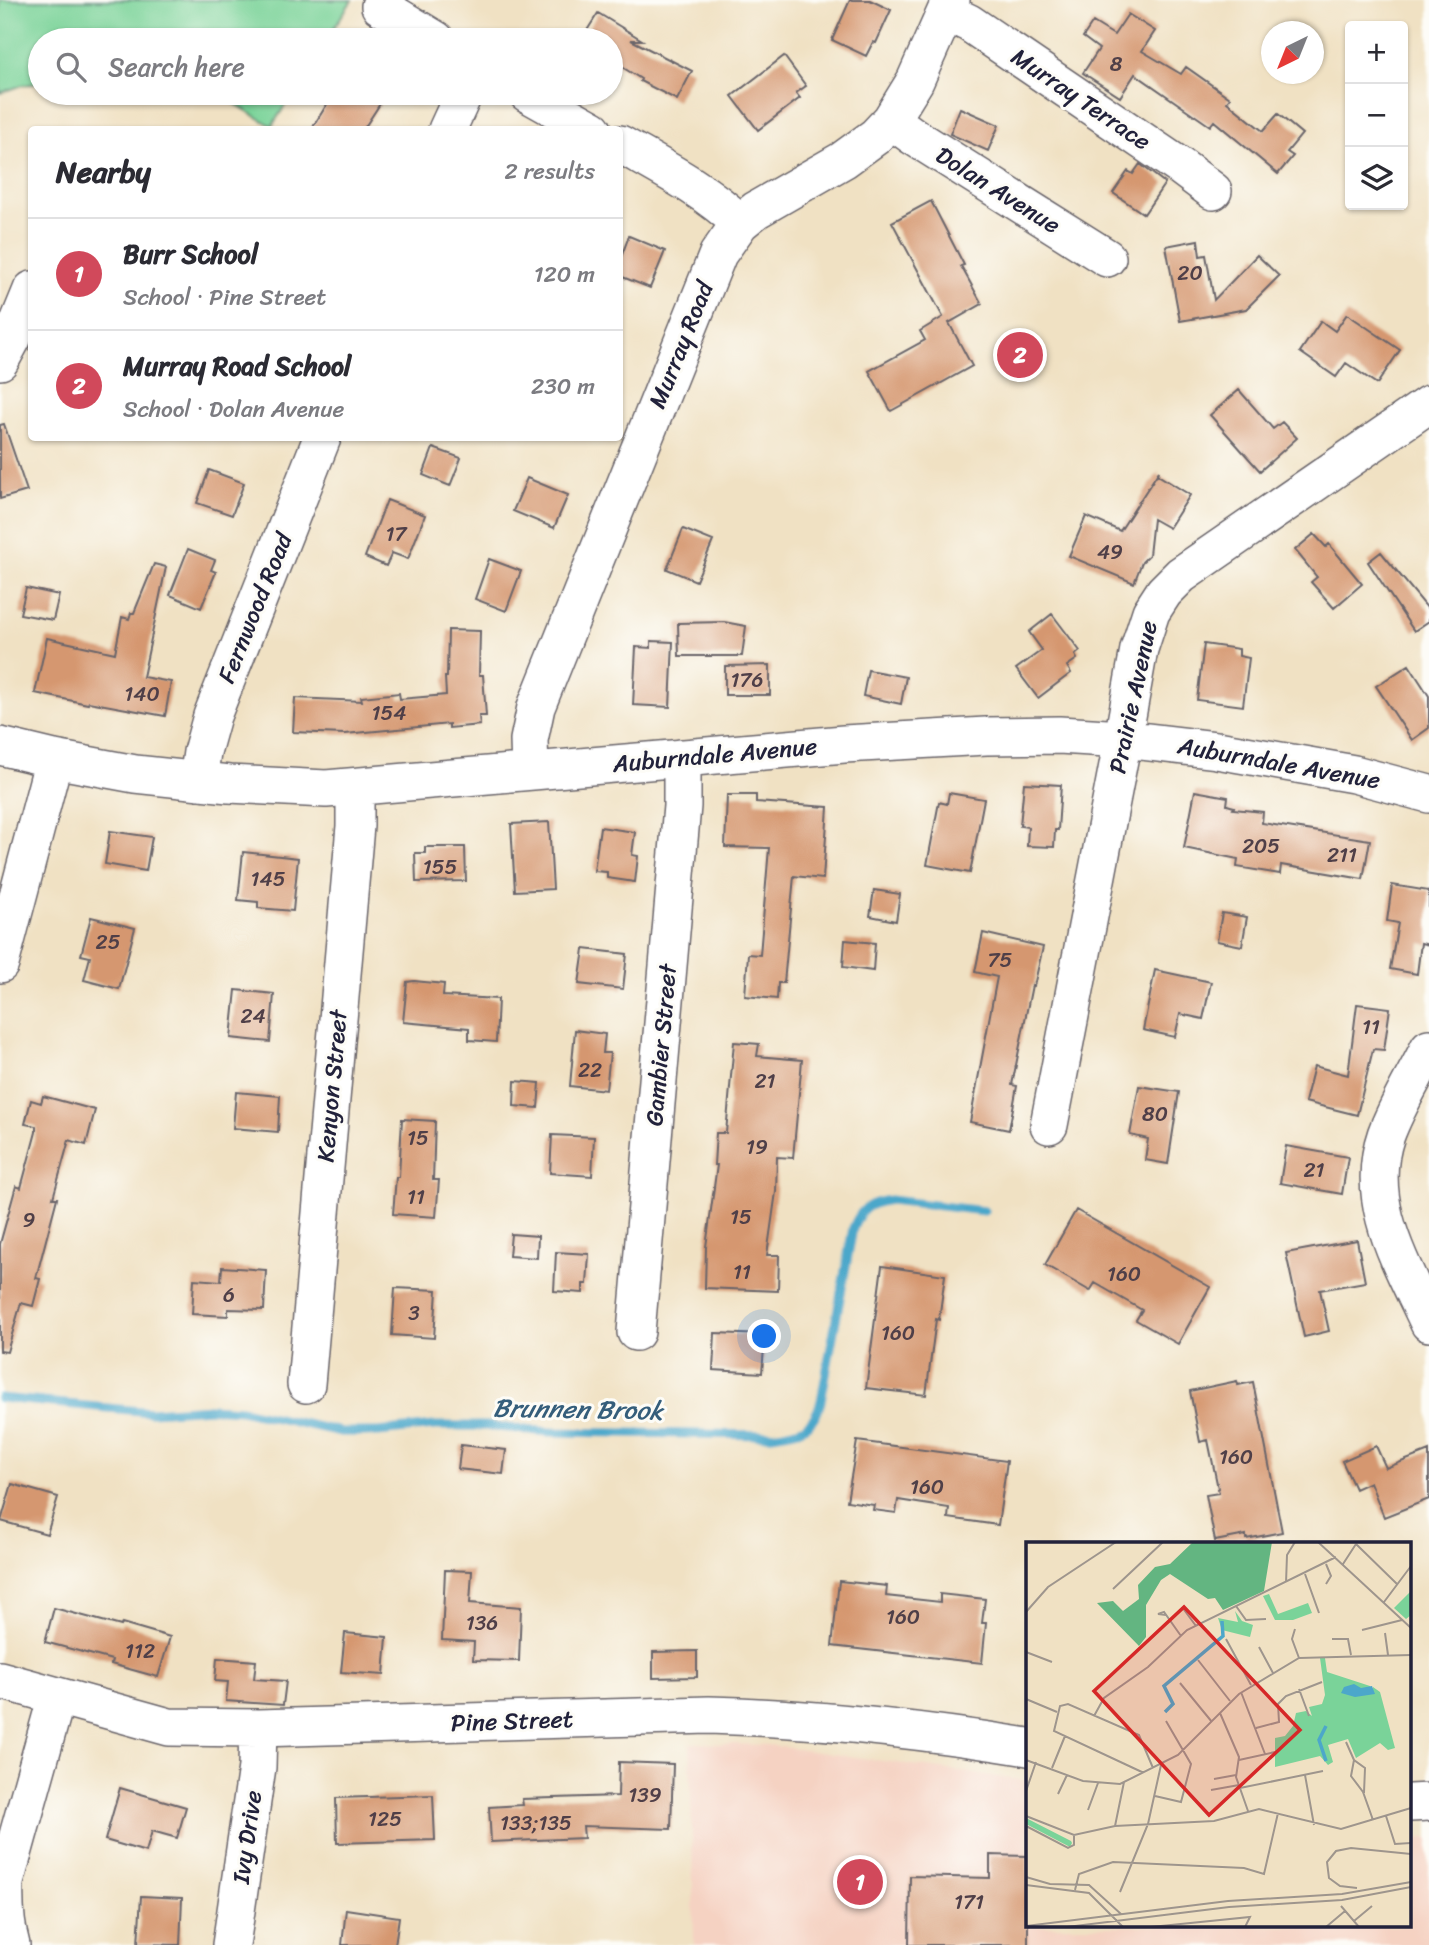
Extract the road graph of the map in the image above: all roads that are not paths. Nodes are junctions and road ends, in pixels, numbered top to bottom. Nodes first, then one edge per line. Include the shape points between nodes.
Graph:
1 (380, 6) dead end
2 (949, 6) edge
3 (416, 28) edge
4 (458, 105) edge
5 (548, 105) edge
6 (891, 120) junction
7 (449, 126) edge
8 (586, 126) edge
9 (623, 146) edge
10 (1213, 191) dead end
11 (740, 223) junction
12 (1107, 258) dead end
13 (28, 300) edge
14 (0, 361) edge
15 (1429, 404) edge
16 (321, 441) edge
17 (1123, 739) junction
18 (0, 746) edge
19 (680, 758) junction
20 (54, 759) junction
21 (530, 771) junction
22 (198, 781) junction
23 (355, 787) junction
24 (1429, 794) edge
25 (0, 964) edge
26 (1429, 1048) edge
27 (1049, 1125) dead end
28 (1429, 1323) edge
29 (636, 1332) dead end
30 (306, 1384) dead end
31 (0, 1679) edge
32 (57, 1696) junction
33 (258, 1728) junction
34 (1026, 1747) edge
35 (11, 1945) edge
36 (231, 1945) edge

1 - 3 street
2 - 6 street, Murray Road via 915,81
2 - 10 street, Murray Terrace
4 - 7 street
5 - 8 street
6 - 11 street, Murray Road via 843,160
6 - 12 street, Dolan Avenue
9 - 11 street via 701,191
11 - 21 street, Murray Road via 710,271 536,707 528,740
13 - 14 street
15 - 17 street, Prairie Avenue via 1193,566 1164,592 1142,636
16 - 22 street, Fernwood Road via 212,716
17 - 19 street, Auburndale Avenue via 986,736
17 - 24 street, Auburndale Avenue via 1313,767
17 - 27 street, Prairie Avenue
18 - 20 street, Auburndale Avenue
19 - 21 street, Auburndale Avenue
19 - 29 street, Gambier Street via 681,820
20 - 22 street, Auburndale Avenue
20 - 25 street
21 - 23 street, Auburndale Avenue
22 - 23 street, Auburndale Avenue
23 - 30 street, Kenyon Street
26 - 28 street via 1387,1134 1378,1184 1387,1229
31 - 32 street, Pine Street
32 - 33 street, Pine Street via 169,1727
32 - 35 street via 5,1882
33 - 34 street, Pine Street via 709,1715 847,1722
33 - 36 street, Ivy Drive via 257,1767

